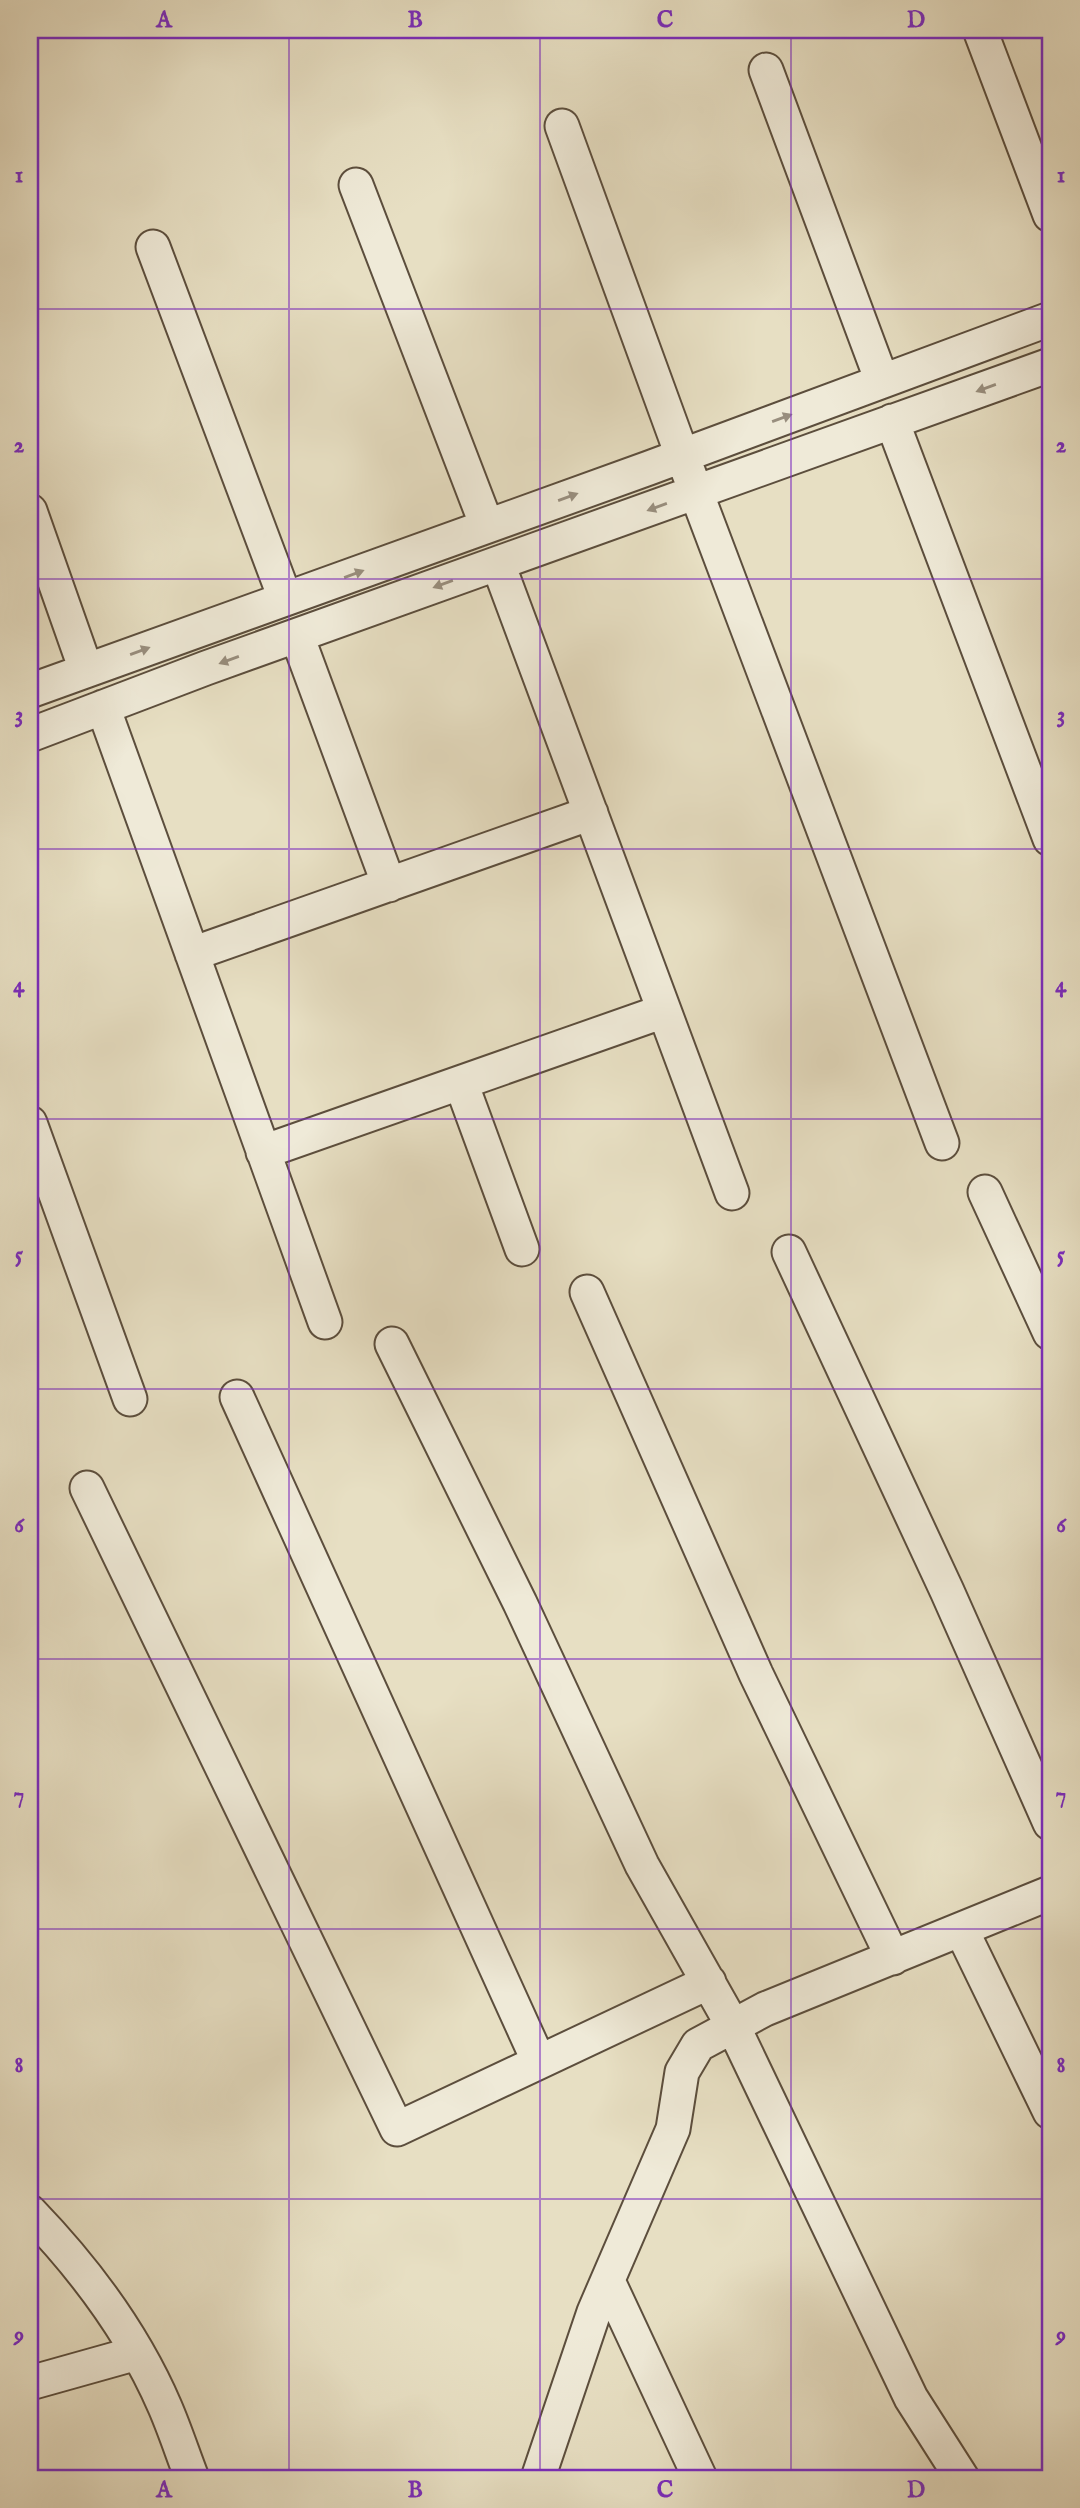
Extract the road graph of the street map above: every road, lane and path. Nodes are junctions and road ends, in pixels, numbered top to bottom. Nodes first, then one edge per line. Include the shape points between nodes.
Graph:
1 (981, 30) edge
2 (766, 70) dead end
3 (562, 126) dead end
4 (356, 185) dead end
5 (1050, 215) edge
6 (153, 247) dead end
7 (1050, 320) edge
8 (1050, 365) edge
9 (882, 381) junction
10 (892, 421) junction
11 (682, 455) junction
12 (696, 492) junction
13 (30, 511) edge
14 (487, 526) junction
15 (498, 564) junction
16 (285, 598) junction
17 (297, 636) junction
18 (86, 670) junction
19 (30, 691) edge
20 (103, 707) junction
21 (30, 735) edge
22 (591, 813) junction
23 (1050, 839) edge
24 (389, 885) junction
25 (192, 954) junction
26 (664, 1011) junction
27 (461, 1083) junction
28 (30, 1123) edge
29 (942, 1143) dead end
30 (263, 1152) junction
31 (985, 1192) dead end
32 (732, 1193) dead end
33 (522, 1249) dead end
34 (789, 1252) dead end
35 (587, 1292) dead end
36 (325, 1322) dead end
37 (1050, 1333) edge
38 (392, 1344) dead end
39 (237, 1397) dead end
40 (130, 1399) dead end
41 (87, 1488) dead end
42 (1050, 1823) edge
43 (1050, 1893) edge
44 (962, 1931) junction
45 (893, 1958) junction
46 (709, 1982) junction
47 (733, 2026) junction
48 (539, 2062) junction
49 (1050, 2112) edge
50 (30, 2212) edge
51 (608, 2281) junction
52 (137, 2353) junction
53 (30, 2384) edge
54 (192, 2478) edge
55 (538, 2478) edge
56 (700, 2478) edge
57 (962, 2478) edge

1 - 5 street
2 - 9 street
3 - 11 street
4 - 14 street
6 - 16 street
7 - 9 street
8 -> 10 street
11 -> 9 street
10 - 12 street
10 - 23 street
11 - 12 street
14 -> 11 street
12 -> 15 street
12 - 29 street
13 - 18 street
16 -> 14 street
15 -> 17 street
15 - 22 street
18 -> 16 street
17 -> 20 street
17 - 24 street
18 - 19 street
20 - 21 street
20 - 25 street
22 - 24 street
22 - 26 street
24 - 25 street
25 - 30 street
26 - 27 street
26 - 32 street
27 - 30 street
27 - 33 street
28 - 40 street
30 - 36 street
31 - 37 street
34 - 42 street
35 - 45 street via 756,1674
38 - 46 street via 642,1865
39 - 48 street
41 - 48 street via 397,2129
43 - 44 street
44 - 45 street
44 - 49 street
45 - 47 street
46 - 47 street
46 - 48 street
47 - 51 street via 698,2045 682,2072 673,2129
47 - 57 street via 911,2398
50 - 52 street via 88,2281
51 - 55 street
51 - 56 street
52 - 53 street
52 - 54 street via 165,2406

